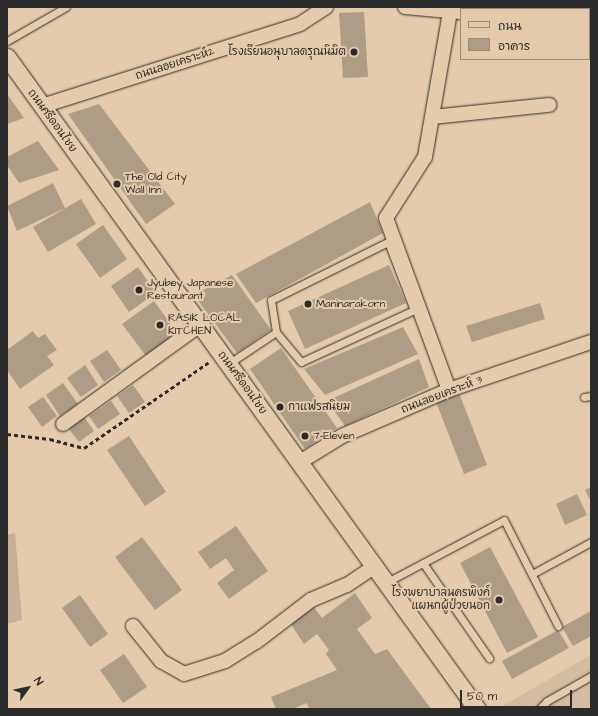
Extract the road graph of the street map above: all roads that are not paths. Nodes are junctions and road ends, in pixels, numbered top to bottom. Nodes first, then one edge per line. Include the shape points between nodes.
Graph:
1 (66, 7) edge
2 (326, 7) edge
3 (405, 7) edge
4 (454, 10) edge
5 (7, 41) edge
6 (7, 57) edge
7 (42, 106) junction
8 (549, 106) dead end
9 (432, 117) junction
10 (200, 325) junction
11 (276, 332) junction
12 (591, 342) edge
13 (225, 359) junction
14 (449, 390) junction
15 (63, 424) dead end
16 (300, 462) junction
17 (591, 542) edge
18 (423, 563) junction
19 (375, 566) junction
20 (532, 574) junction
21 (387, 582) junction
22 (133, 626) dead end
23 (558, 626) dead end
24 (489, 658) dead end
25 (591, 676) edge
26 (475, 708) edge
27 (540, 709) edge

1 - 5 lane
2 - 7 street, ถนนลอยเคราะห์2 via 300,24
3 - 4 street
4 - 9 street
6 - 7 street, ถนนศรีดอนไชย
7 - 10 street, ถนนศรีดอนไชย
8 - 9 street
9 - 14 street via 425,157 386,218
10 - 13 street, ถนนศรีดอนไชย
10 - 15 street
11 - 11 lane via 301,362 414,310 388,242 271,300
11 - 13 lane
12 - 14 street, ถนนลอยเคราะห์ 3
13 - 16 street, ถนนศรีดอนไชย
14 - 16 street, ถนนลอยเคราะห์ 3 via 342,436
16 - 19 street, ถนนศรีดอนไชย
17 - 20 lane
18 - 20 lane via 504,520
18 - 21 lane
18 - 24 lane
19 - 21 street, ถนนศรีดอนไชย
19 - 22 street via 347,585 310,600 256,642 225,661 184,674 161,661
20 - 23 lane
21 - 26 street, ถนนศรีดอนไชย
25 - 27 lane via 547,701

